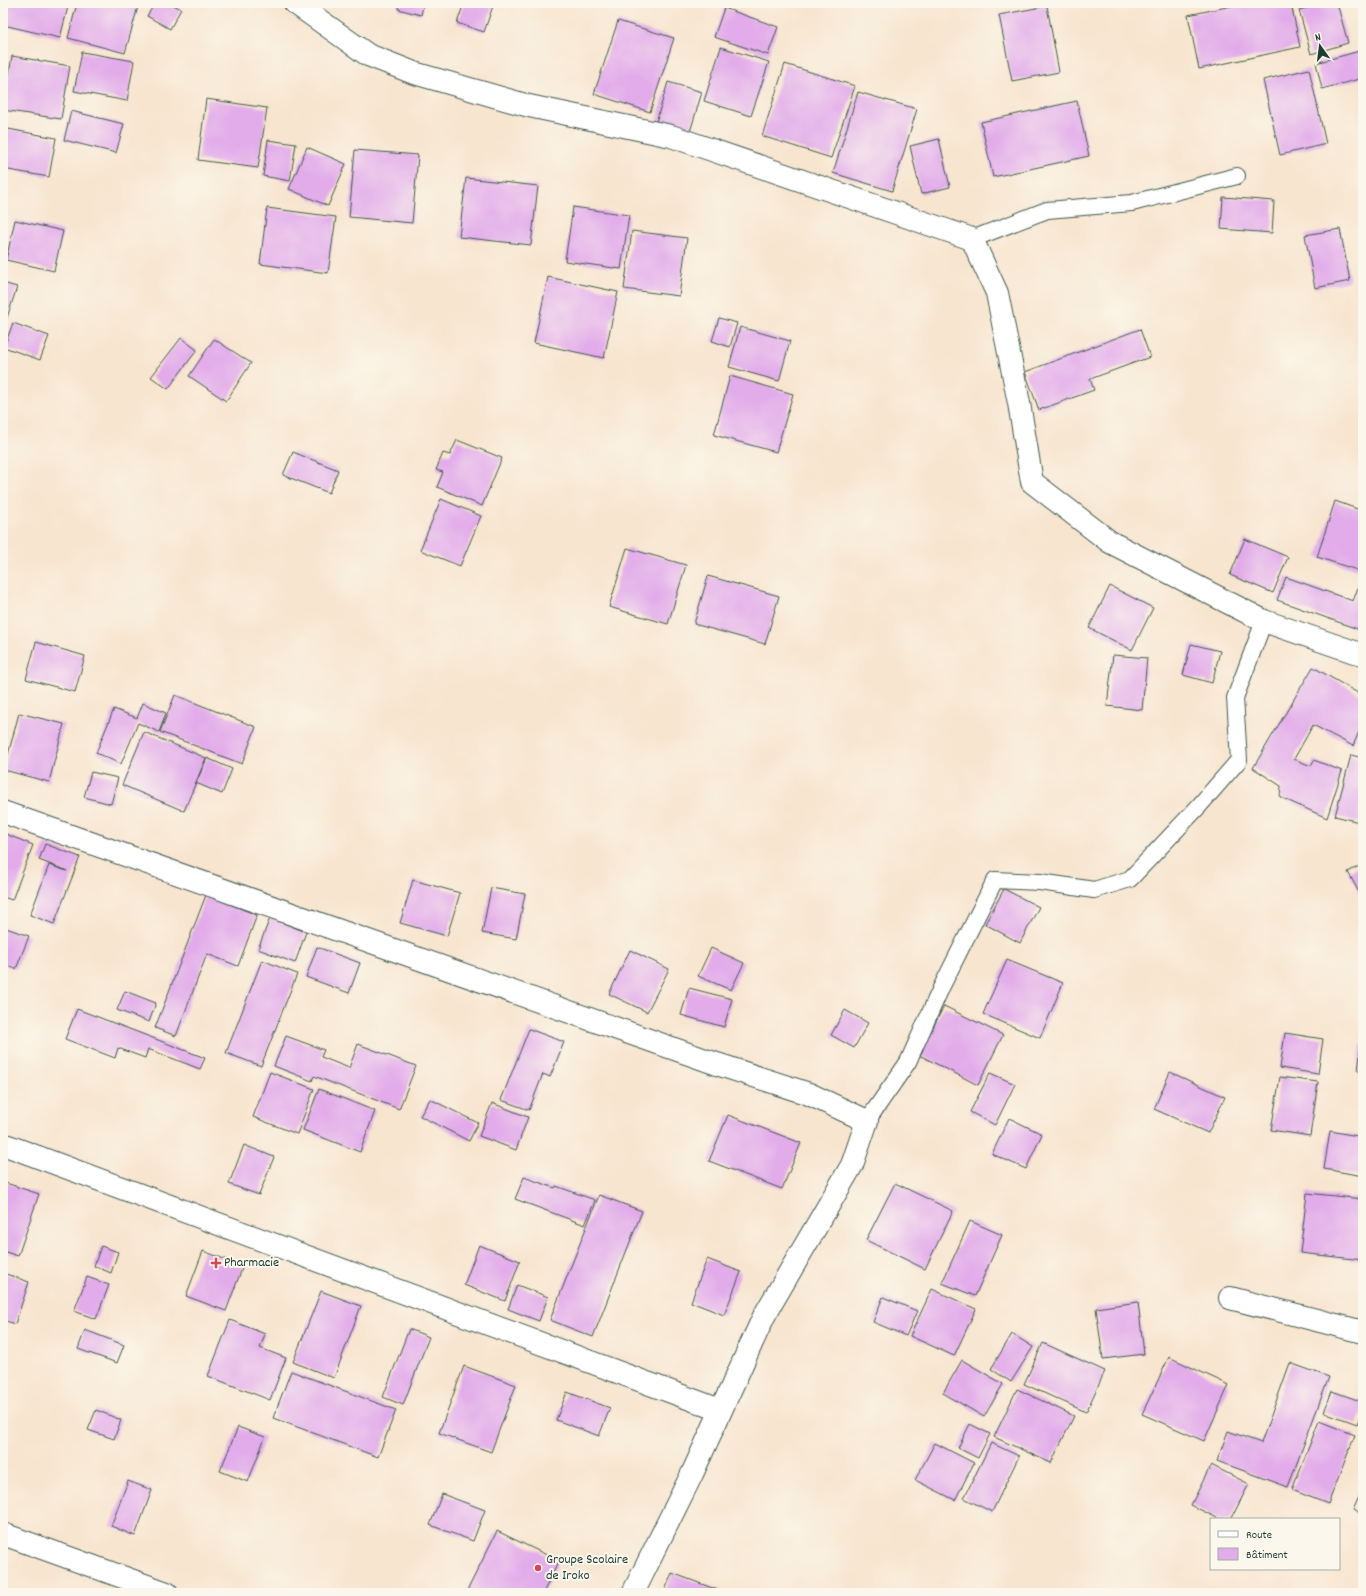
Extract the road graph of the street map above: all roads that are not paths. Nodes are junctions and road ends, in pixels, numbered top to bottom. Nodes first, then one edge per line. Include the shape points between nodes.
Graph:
1 (295, 3) edge
2 (1237, 176) dead end
3 (972, 239) junction
4 (1264, 621) junction
5 (1363, 655) edge
6 (3, 812) edge
7 (866, 1121) junction
8 (3, 1144) edge
9 (1230, 1298) dead end
10 (1363, 1332) edge
11 (720, 1410) junction
12 (3, 1534) edge
13 (167, 1593) edge
14 (633, 1593) edge

1 - 3 street via 368,55 414,73 529,106 671,136
2 - 3 lane via 1132,203 1047,210
3 - 4 street via 997,293 1032,482 1110,542
4 - 5 street
4 - 7 lane via 1235,698 1239,760 1130,879 1094,890 1040,882 995,880 941,988 908,1062
6 - 7 street via 717,1064 809,1094
7 - 11 street via 852,1165 764,1316
8 - 11 street
9 - 10 street
11 - 14 street via 692,1474
12 - 13 street

